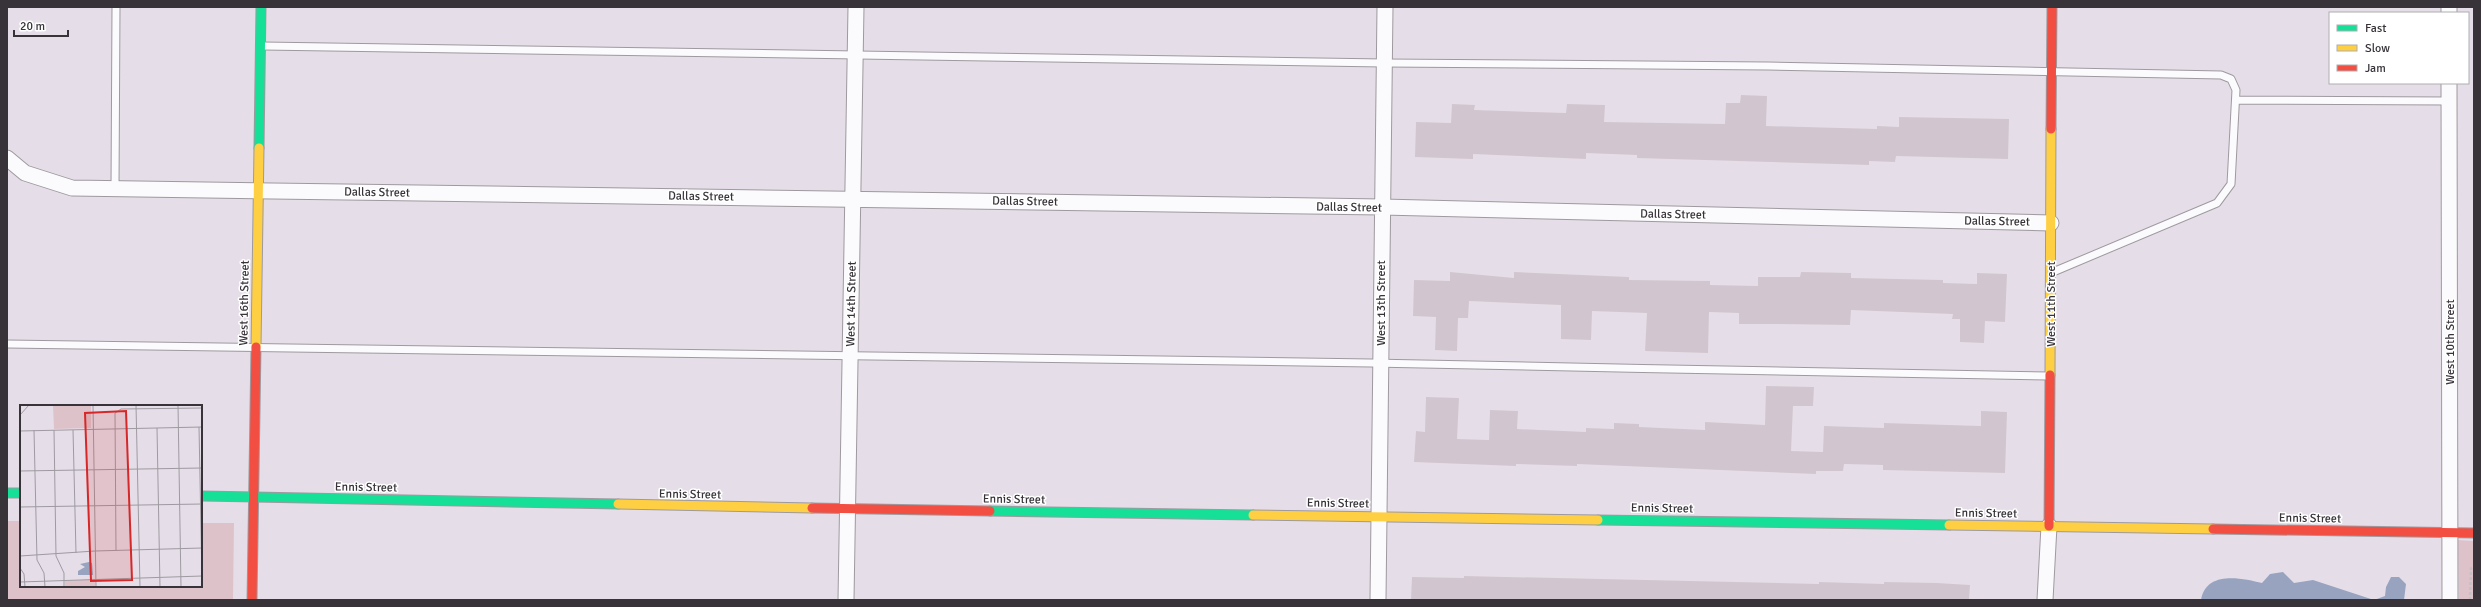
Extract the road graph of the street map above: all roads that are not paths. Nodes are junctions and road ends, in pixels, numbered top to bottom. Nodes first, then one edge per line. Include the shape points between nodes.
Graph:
1 (116, 7) edge
2 (261, 7) edge
3 (856, 7) edge
4 (1385, 7) edge
5 (2052, 7) edge
6 (260, 46) junction
7 (855, 54) junction
8 (1384, 63) junction
9 (2052, 73) junction
10 (2449, 84) edge
11 (2236, 100) junction
12 (2449, 101) junction
13 (7, 158) edge
14 (115, 188) junction
15 (257, 190) junction
16 (854, 199) junction
17 (1382, 207) junction
18 (2051, 223) junction
19 (2051, 273) junction
20 (7, 344) edge
21 (256, 349) junction
22 (850, 356) junction
23 (1381, 363) junction
24 (2050, 376) junction
25 (7, 493) edge
26 (20, 493) edge
27 (202, 496) edge
28 (254, 497) junction
29 (846, 509) junction
30 (1380, 515) junction
31 (2049, 526) junction
32 (2450, 532) junction
33 (2474, 533) edge
34 (252, 600) edge
35 (846, 600) edge
36 (1378, 600) edge
37 (2045, 600) edge
38 (2450, 600) edge

1 - 14 lane
2 - 6 main road, West 16th Street
3 - 7 street, West 14th Street
4 - 8 street, West 13th Street
5 - 9 main road, West 11th Street
6 - 7 lane
6 - 15 main road, West 16th Street
7 - 8 lane
7 - 16 street, West 14th Street
8 - 9 lane via 1768,66
8 - 17 street, West 13th Street
9 - 11 lane via 2221,75 2231,79 2236,90
9 - 18 main road, West 11th Street
10 - 12 street, West 10th Street
11 - 12 lane
11 - 19 lane via 2231,184 2226,194 2216,203
12 - 32 street, West 10th Street
13 - 14 street, Dallas Street via 25,173 72,188
14 - 15 street, Dallas Street
15 - 16 street, Dallas Street
15 - 21 main road, West 16th Street
16 - 17 street, Dallas Street
16 - 22 street, West 14th Street
17 - 18 street, Dallas Street
17 - 23 street, West 13th Street
18 - 19 main road, West 11th Street
19 - 24 main road, West 11th Street
20 - 21 lane
21 - 22 lane
21 - 28 main road, West 16th Street
22 - 23 lane
22 - 29 street, West 14th Street
23 - 24 lane
23 - 30 street, West 13th Street
24 - 31 main road, West 11th Street
25 - 26 main road
27 - 28 main road, Ennis Street
28 - 29 main road, Ennis Street
28 - 34 main road, West 16th Street
29 - 30 main road, Ennis Street
29 - 35 street, West 14th Street
30 - 31 main road, Ennis Street
30 - 36 street, West 13th Street
31 - 32 main road, Ennis Street
31 - 37 street, West 11th Street
32 - 33 main road, Ennis Street
32 - 38 street, West 10th Street

